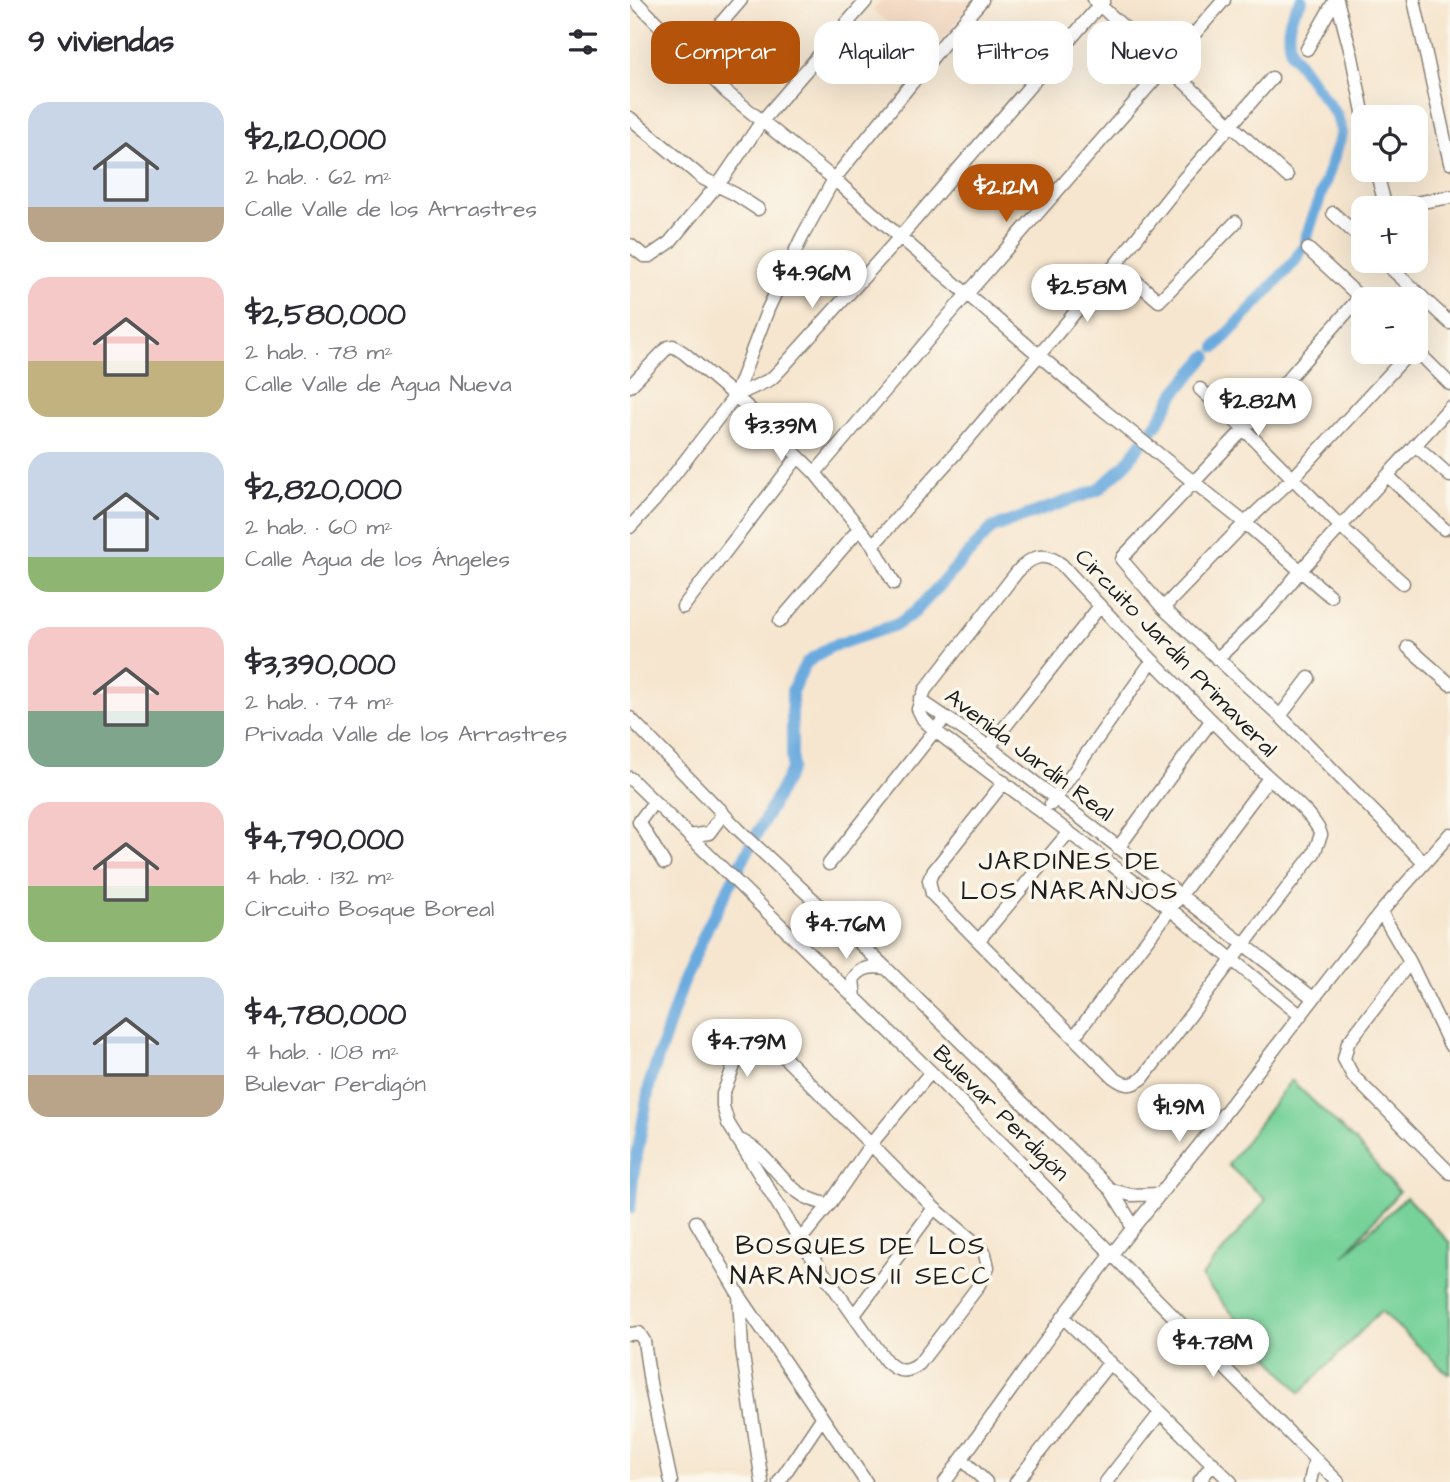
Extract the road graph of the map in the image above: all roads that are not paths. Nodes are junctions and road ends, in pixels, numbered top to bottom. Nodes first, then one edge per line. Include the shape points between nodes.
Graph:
1 (634, 0) edge
2 (741, 0) edge
3 (867, 0) edge
4 (982, 0) edge
5 (1224, 0) edge
6 (1336, 0) edge
7 (1414, 0) edge
8 (1099, 2) edge
9 (655, 21) edge
10 (723, 21) edge
11 (1119, 21) edge
12 (1201, 27) edge
13 (1307, 49) dead end
14 (1272, 78) dead end
15 (718, 84) edge
16 (1151, 84) edge
17 (1185, 84) edge
18 (1362, 105) edge
19 (630, 118) edge
20 (762, 121) junction
21 (1231, 124) junction
22 (1450, 163) edge
23 (1287, 176) dead end
24 (834, 179) junction
25 (716, 185) junction
26 (1450, 197) edge
27 (1428, 201) edge
28 (758, 209) dead end
29 (1333, 213) dead end
30 (1236, 222) dead end
31 (1351, 230) edge
32 (900, 237) junction
33 (630, 246) edge
34 (1308, 249) dead end
35 (1116, 264) junction
36 (1396, 273) edge
37 (1400, 273) edge
38 (1401, 278) junction
39 (1351, 288) edge
40 (967, 294) junction
41 (1351, 310) edge
42 (1450, 323) edge
43 (1038, 354) junction
44 (1428, 362) edge
45 (1399, 364) edge
46 (1450, 384) edge
47 (630, 386) edge
48 (1200, 388) dead end
49 (734, 396) junction
50 (1450, 407) edge
51 (1244, 429) junction
52 (1415, 445) junction
53 (799, 457) junction
54 (816, 472) junction
55 (1388, 476) junction
56 (1450, 476) edge
57 (1293, 478) junction
58 (1193, 481) junction
59 (1245, 523) junction
60 (630, 527) edge
61 (1341, 527) junction
62 (859, 528) junction
63 (1444, 529) dead end
64 (873, 545) junction
65 (1301, 570) junction
66 (894, 583) dead end
67 (1403, 583) dead end
68 (1330, 596) dead end
69 (1100, 606) junction
70 (683, 607) dead end
71 (1163, 608) junction
72 (780, 621) dead end
73 (1408, 647) dead end
74 (1217, 659) junction
75 (1152, 661) junction
76 (1308, 678) dead end
77 (1450, 684) edge
78 (919, 704) junction
79 (946, 716) junction
80 (1280, 716) junction
81 (630, 718) edge
82 (1211, 721) junction
83 (934, 730) junction
84 (989, 747) junction
85 (630, 778) edge
86 (1269, 778) junction
87 (1004, 782) junction
88 (1054, 800) junction
89 (654, 802) junction
90 (720, 809) junction
91 (1044, 813) junction
92 (1068, 832) junction
93 (1450, 834) edge
94 (689, 836) junction
95 (1118, 848) junction
96 (664, 863) dead end
97 (1424, 863) junction
98 (829, 864) dead end
99 (1180, 897) junction
100 (1170, 909) junction
101 (1381, 912) junction
102 (979, 940) junction
103 (1245, 945) junction
104 (1232, 960) junction
105 (1410, 962) junction
106 (886, 968) junction
107 (855, 998) junction
108 (1313, 998) junction
109 (1300, 1015) junction
110 (1074, 1037) junction
111 (1450, 1045) edge
112 (931, 1072) junction
113 (736, 1138) junction
114 (871, 1144) junction
115 (1450, 1173) edge
116 (1111, 1190) junction
117 (1160, 1194) junction
118 (829, 1205) junction
119 (934, 1208) junction
120 (696, 1222) dead end
121 (1132, 1229) junction
122 (800, 1240) junction
123 (1112, 1254) junction
124 (739, 1295) junction
125 (854, 1315) junction
126 (1063, 1317) junction
127 (630, 1334) edge
128 (1110, 1362) junction
129 (1160, 1413) junction
130 (822, 1418) junction
131 (962, 1459) junction
132 (1315, 1460) junction
133 (1213, 1464) junction
134 (671, 1482) edge
135 (762, 1482) edge
136 (779, 1482) edge
137 (866, 1482) edge
138 (945, 1482) edge
139 (986, 1482) edge
140 (1016, 1482) edge
141 (1106, 1482) edge
142 (1199, 1482) edge
143 (1231, 1482) edge
144 (1310, 1482) edge
145 (1338, 1482) edge

1 - 9 street
2 - 10 street
3 - 20 street
4 - 24 street
5 - 12 street
6 - 13 street
6 - 18 street
7 - 22 street
8 - 11 street
8 - 32 street
14 - 21 street
15 - 20 street
16 - 40 street
17 - 21 street
19 - 25 street
20 - 24 street
20 - 25 street
21 - 23 street
21 - 35 street
24 - 32 street
24 - 49 street via 768,309
25 - 28 street
25 - 33 street via 656,254 644,256
26 - 27 street
29 - 31 street
30 - 35 street via 1159,301
32 - 40 street
32 - 49 street via 771,379
34 - 39 street
35 - 43 street
36 - 38 street
37 - 38 street
38 - 42 street
40 - 43 street
40 - 54 street
41 - 51 street
43 - 58 street
43 - 64 street
44 - 46 street
45 - 57 street
47 - 49 street via 662,351 673,346
48 - 51 street
49 - 53 street
49 - 60 street
50 - 52 street
51 - 57 street
51 - 58 street
52 - 55 street
52 - 56 street
53 - 54 street
53 - 70 street
54 - 62 street
55 - 61 street
55 - 63 street
57 - 59 street
57 - 61 street
58 - 59 street
58 - 71 street via 1122,560
59 - 65 street
59 - 71 street
61 - 65 street
61 - 67 street
62 - 64 street
62 - 72 street
64 - 66 street
65 - 68 street
65 - 74 street via 1270,608
69 - 75 street, Circuito Jardín Primaveral
69 - 78 street, Circuito Jardín Primaveral via 1062,565 1037,556 1017,572
69 - 84 street
71 - 74 street
73 - 77 street
74 - 80 street
75 - 82 street, Circuito Jardín Primaveral
75 - 88 street
76 - 80 street
78 - 79 street, Avenida Jardín Real
78 - 83 street, Avenida Jardín Real via 923,719
79 - 83 street
79 - 84 street, Avenida Jardín Real
80 - 97 street
81 - 90 street
82 - 86 street, Circuito Jardín Primaveral
82 - 95 street
83 - 87 street, Avenida Jardín Real
83 - 98 street
84 - 88 street, Avenida Jardín Real
85 - 89 street, Bulevar Perdigón
86 - 99 street
86 - 103 street, Circuito Jardín Primaveral via 1315,821 1321,835 1314,853
87 - 91 street, Avenida Jardín Real
87 - 102 street via 929,880 932,894
88 - 91 street
88 - 95 street, Avenida Jardín Real
89 - 94 street, Bulevar Perdigón
89 - 96 street via 639,821
90 - 94 street via 720,818 709,833
90 - 106 street
91 - 92 street, Avenida Jardín Real
92 - 100 street, Avenida Jardín Real
92 - 102 street
93 - 97 street
94 - 107 street, Bulevar Perdigón
95 - 99 street, Avenida Jardín Real
97 - 101 street
99 - 100 street
99 - 103 street, Avenida Jardín Real
100 - 104 street, Avenida Jardín Real
100 - 110 street
101 - 105 street
101 - 108 street
102 - 110 street
103 - 104 street
103 - 108 street, Avenida Jardín Real
104 - 109 street, Avenida Jardín Real
104 - 110 street via 1134,1084 1113,1077
105 - 111 street
105 - 115 street via 1348,1043 1344,1059 1364,1090
106 - 107 street via 871,966 859,972 853,979
106 - 116 street
107 - 112 street, Bulevar Perdigón
108 - 109 street
109 - 117 street
112 - 114 street
112 - 123 street, Bulevar Perdigón
113 - 114 street via 725,1115 723,1094 737,1058 759,1039 778,1051
113 - 118 street via 758,1149 796,1191
113 - 122 street
114 - 118 street
114 - 119 street
116 - 117 street
116 - 121 street
117 - 121 street
118 - 122 street
119 - 125 street
119 - 125 street via 985,1254 988,1267 977,1288 919,1364 909,1370 896,1370 886,1362
120 - 124 street
121 - 123 street
122 - 125 street
123 - 126 street
123 - 132 street, Bulevar Perdigón
124 - 130 street
124 - 135 street via 742,1349
126 - 128 street
126 - 131 street
127 - 134 street via 639,1333 644,1341
128 - 129 street
128 - 140 street
129 - 133 street
129 - 141 street
130 - 136 street
130 - 137 street
131 - 138 street
131 - 139 street
132 - 144 street
132 - 145 street, Bulevar Perdigón
133 - 142 street
133 - 143 street

